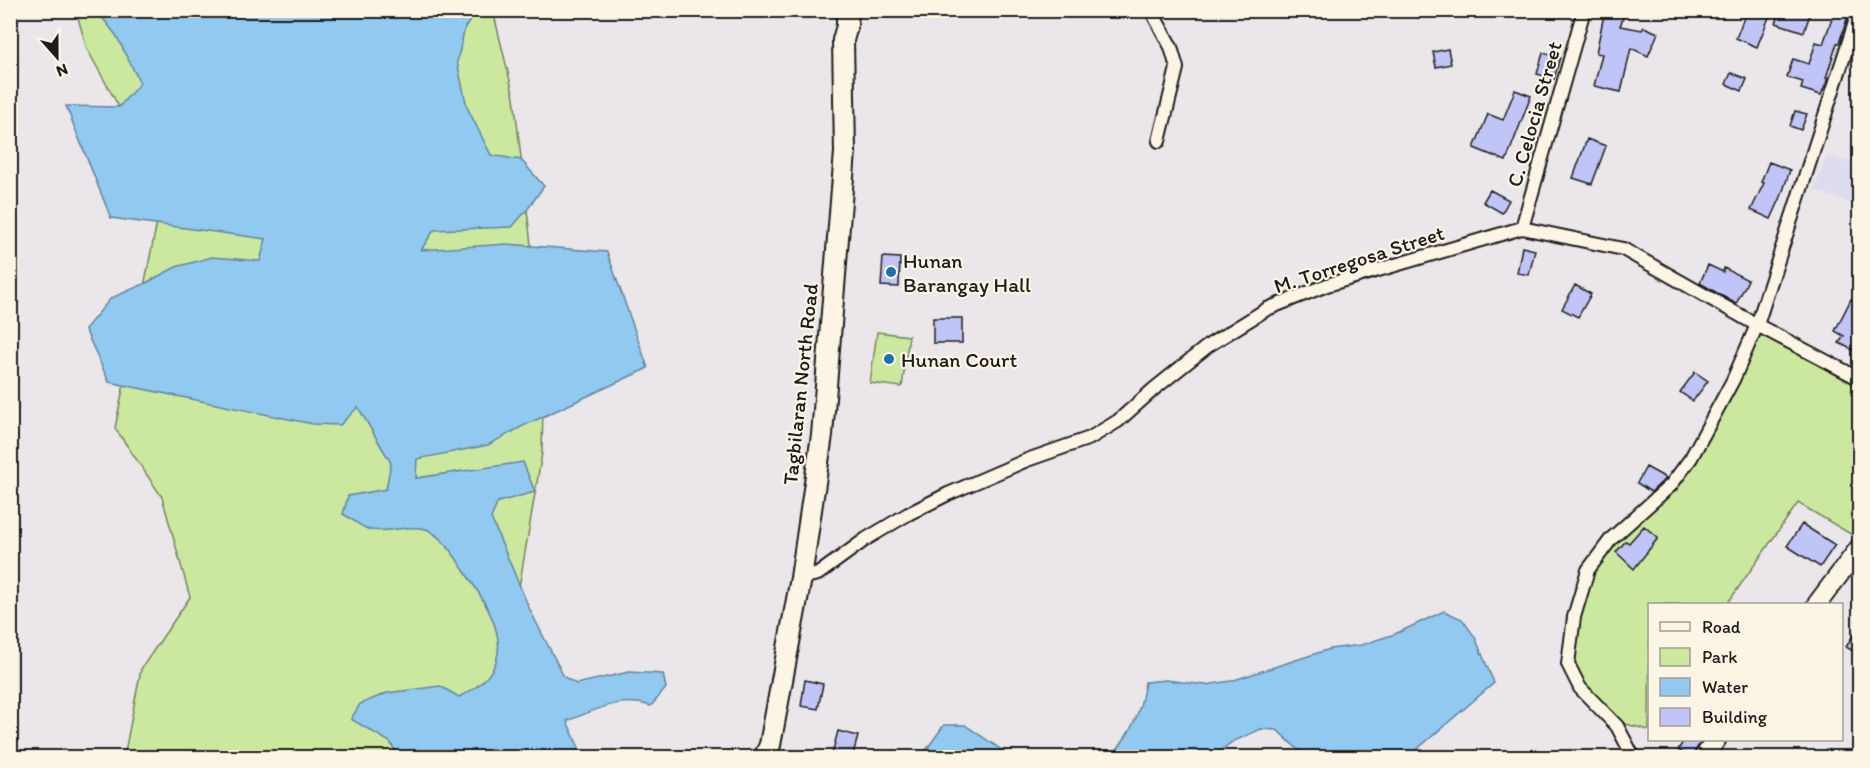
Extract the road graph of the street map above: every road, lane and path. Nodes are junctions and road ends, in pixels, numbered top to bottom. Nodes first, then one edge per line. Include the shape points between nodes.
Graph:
1 (847, 10) edge
2 (1150, 10) edge
3 (1584, 10) edge
4 (1859, 10) edge
5 (1159, 141) dead end
6 (1522, 228) junction
7 (1757, 325) junction
8 (1860, 379) edge
9 (1860, 548) edge
10 (801, 578) junction
11 (1818, 603) edge
12 (1715, 741) edge
13 (769, 753) edge
14 (1634, 758) edge
15 (1702, 758) edge

1 - 10 main road, Tagbilaran North Road via 843,40 844,163 822,435
2 - 5 street via 1172,47 1177,68
3 - 6 street, C. Celocia Street
4 - 7 street
6 - 7 street, M. Torregosa Street via 1623,249
6 - 10 street, M. Torregosa Street via 1327,285 1266,309 1209,345 1118,421 1090,438 1027,460 928,504 866,539 818,574
7 - 8 street, M. Torregosa Street
7 - 14 street via 1691,458 1671,485 1611,539 1588,570 1574,617 1568,664 1580,688 1617,726
9 - 11 street
10 - 13 main road, Tagbilaran North Road
12 - 15 street

